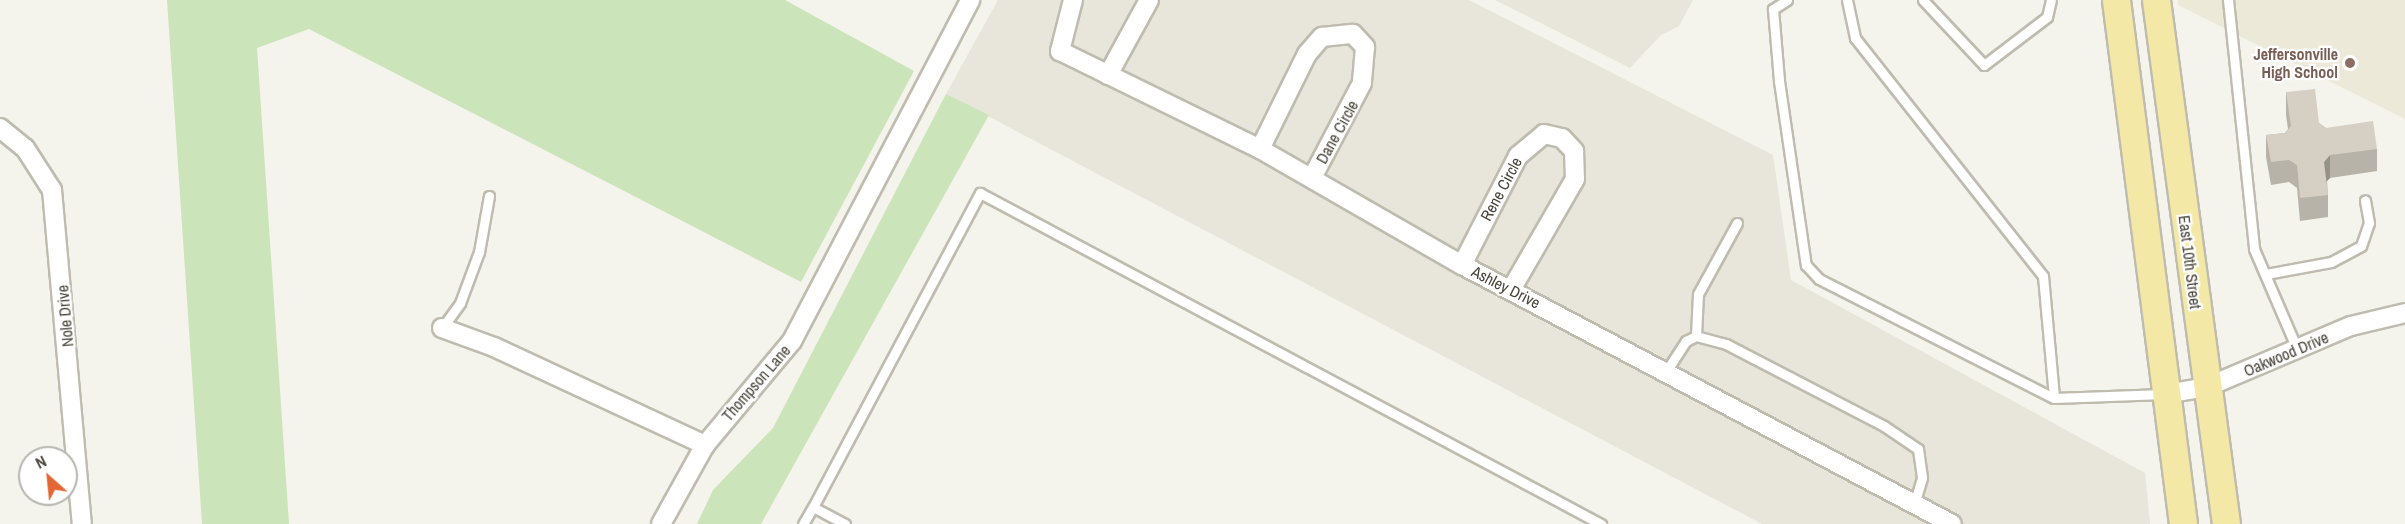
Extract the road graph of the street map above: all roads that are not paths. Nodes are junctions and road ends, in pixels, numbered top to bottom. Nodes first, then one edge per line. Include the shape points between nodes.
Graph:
1 (970, 0) edge
2 (1073, 0) edge
3 (1149, 0) edge
4 (1787, 0) edge
5 (1847, 0) edge
6 (1923, 0) edge
7 (2051, 0) edge
8 (2116, 0) edge
9 (2156, 0) edge
10 (2228, 0) edge
11 (1108, 75) junction
12 (0, 128) edge
13 (1260, 149) junction
14 (1312, 178) junction
15 (489, 196) dead end
16 (2365, 200) dead end
17 (1737, 223) dead end
18 (1462, 265) junction
19 (2266, 274) junction
20 (1511, 290) junction
21 (2405, 314) edge
22 (442, 328) joint
23 (1696, 336) junction
24 (2297, 349) junction
25 (1667, 370) junction
26 (2206, 387) junction
27 (2166, 394) junction
28 (2054, 398) junction
29 (705, 445) junction
30 (1914, 504) junction
31 (813, 507) junction
32 (82, 524) edge
33 (661, 524) edge
34 (803, 524) edge
35 (845, 524) edge
36 (1601, 524) edge
37 (1952, 524) edge
38 (2183, 524) edge
39 (2226, 524) edge

1 - 29 street, Thompson Lane via 792,341
2 - 11 street, Ashley Drive via 1060,51
3 - 11 street
4 - 28 lane via 1773,9 1806,265 1818,279
5 - 28 lane via 1856,38 2043,276
6 - 7 lane via 1984,65 2047,17
8 - 27 main road
9 - 26 main road, East 10th Street
10 - 19 lane via 2254,249
11 - 13 street, Ashley Drive
12 - 32 street, Nole Drive via 25,148 52,189
13 - 14 street, Ashley Drive
13 - 14 street, Dane Circle via 1307,54 1322,38 1353,34 1365,47 1362,83
14 - 18 street, Ashley Drive
15 - 22 lane via 480,252 460,303
16 - 19 lane via 2369,223 2361,246 2331,262
17 - 23 lane via 1698,294
18 - 20 street, Ashley Drive
18 - 20 street, Rene Circle via 1518,156 1544,134 1562,138 1574,151 1575,178
19 - 24 lane
20 - 25 street, Ashley Drive
21 - 24 street, Oakwood Drive via 2352,326
22 - 29 street via 494,347
23 - 25 lane via 1686,341
23 - 30 lane via 1737,350 1918,449 1922,478
24 - 26 street, Oakwood Drive
25 - 30 street, Ashley Drive
26 - 27 street, Oakwood Drive
26 - 39 main road, East 10th Street
27 - 28 lane
27 - 38 main road
29 - 33 street, Thompson Lane
30 - 37 street, Ashley Drive
31 - 34 lane
31 - 35 lane
31 - 36 lane via 980,193

